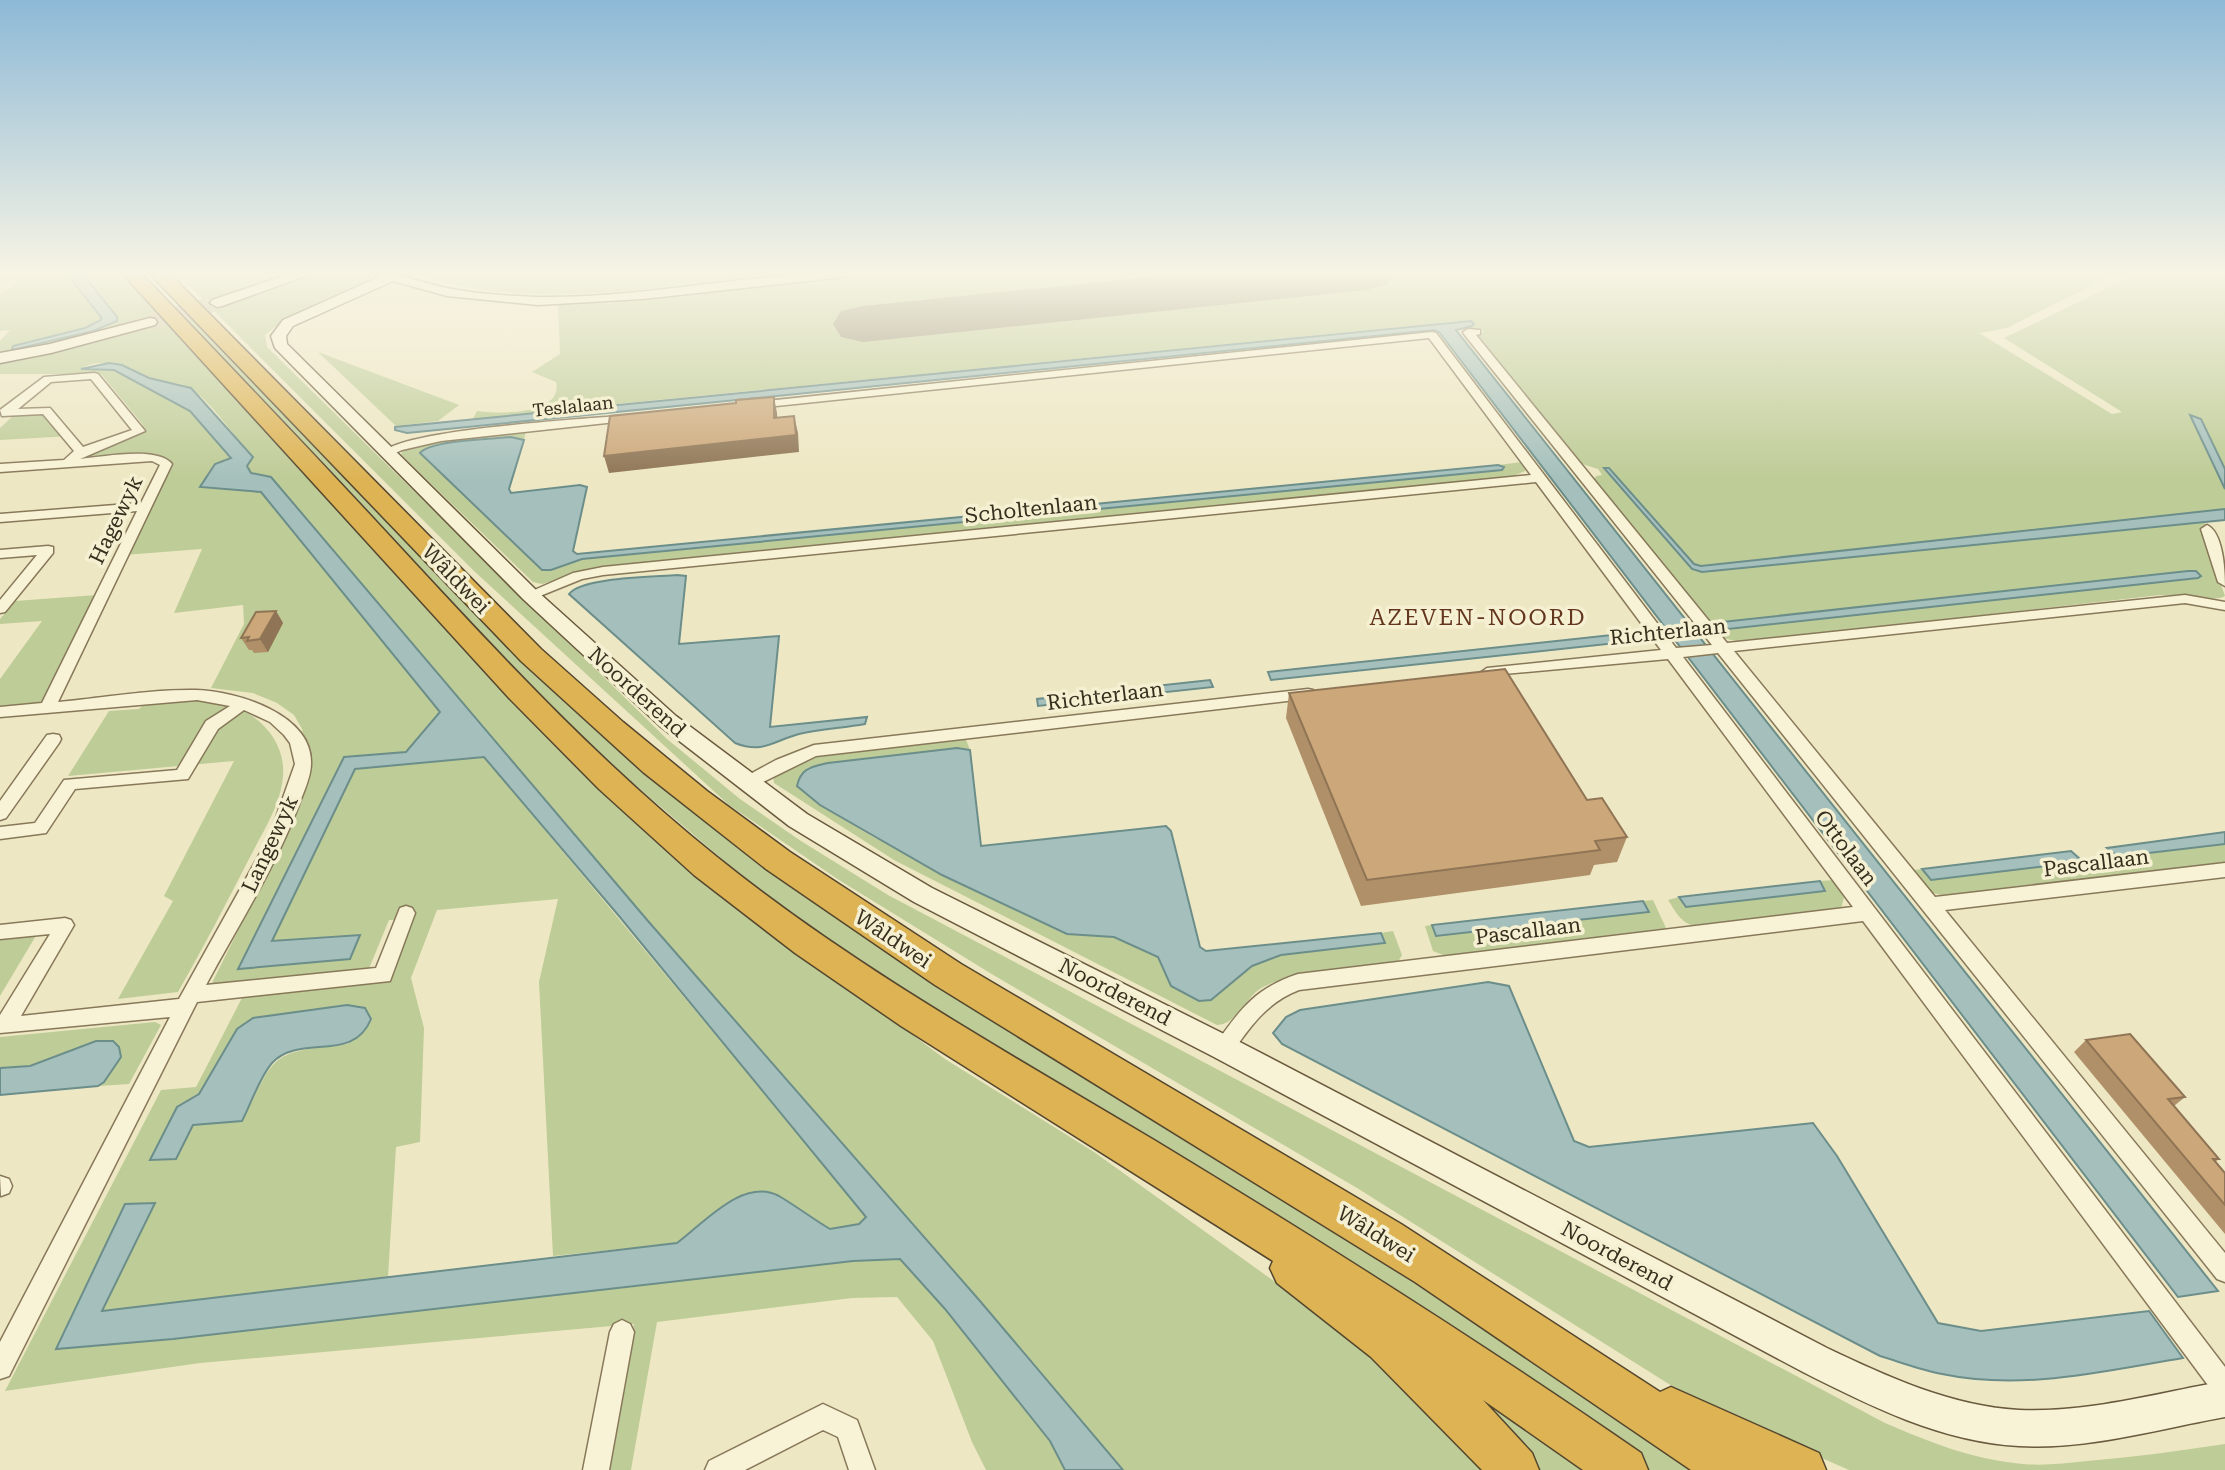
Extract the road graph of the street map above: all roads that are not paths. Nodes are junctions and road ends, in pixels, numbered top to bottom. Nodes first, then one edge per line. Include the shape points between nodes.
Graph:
1 (75, 342) edge
2 (195, 342) edge
3 (225, 342) edge
4 (279, 342) edge
5 (1368, 342) edge
6 (1437, 342) edge
7 (1476, 342) edge
8 (0, 358) edge
9 (742, 406) edge
10 (2, 413) edge
11 (645, 416) edge
12 (80, 452) junction
13 (389, 452) junction
14 (66, 463) junction
15 (0, 468) edge
16 (1539, 478) junction
17 (146, 506) junction
18 (0, 518) edge
19 (2207, 529) dead end
20 (0, 554) edge
21 (2225, 582) edge
22 (530, 595) junction
23 (2225, 606) edge
24 (0, 609) edge
25 (1717, 647) junction
26 (1674, 652) junction
27 (1473, 675) edge
28 (1322, 692) edge
29 (243, 704) junction
30 (47, 708) junction
31 (0, 712) edge
32 (53, 739) dead end
33 (747, 783) junction
34 (0, 814) edge
35 (0, 832) edge
36 (2225, 870) edge
37 (1930, 905) junction
38 (407, 913) dead end
39 (1866, 913) junction
40 (0, 932) edge
41 (188, 1001) junction
42 (1224, 1048) junction
43 (1189, 1184) junction
44 (2225, 1271) edge
45 (622, 1332) dead end
46 (0, 1367) edge
47 (1599, 1377) junction
48 (2225, 1387) edge
49 (2225, 1399) edge
50 (596, 1470) edge
51 (718, 1470) edge
52 (862, 1470) edge
53 (1516, 1470) edge
54 (1624, 1470) edge
55 (1733, 1470) edge
56 (1802, 1470) edge

1 - 8 street
2 - 43 highway, Wâldwei via 486,659 629,800 689,852 755,905 909,1013
3 - 47 highway, Wâldwei via 531,655 697,800 927,961 1388,1241
4 - 13 street, Noorderend
5 - 9 street, Ottolaan
6 - 16 street, Ottolaan
7 - 25 street, Ottolaan via 1587,473
10 - 12 street via 46,410
10 - 12 street via 48,379 94,376 139,431
11 - 13 street, Teslalaan via 440,437
12 - 14 street
13 - 22 street, Noorderend
14 - 15 street, Hagewyk
14 - 17 street, Hagewyk via 161,459 166,464
16 - 22 street, Scholtenlaan via 603,571
16 - 26 street, Ottolaan
17 - 18 street
17 - 30 street, Hagewyk
19 - 21 street
20 - 24 street via 48,550
22 - 33 street, Noorderend via 668,721
23 - 25 street, Richterlaan via 2185,599
25 - 26 street, Richterlaan
25 - 37 street, Ottolaan
26 - 27 street, Richterlaan
26 - 39 street, Ottolaan
28 - 33 street, Richterlaan via 814,751
29 - 30 street, Langewyk via 197,695
29 - 35 street via 212,725 182,775 70,784 40,829
29 - 41 street, Langewyk via 275,718 290,732 298,742 303,764 278,837
30 - 31 street, Langewyk
32 - 34 street
33 - 42 street, Noorderend via 856,857 923,895
36 - 37 street, Pascallaan
37 - 44 street, Ottolaan
38 - 41 street via 383,975
39 - 42 street, Pascallaan via 1298,982 1274,990 1249,1011
39 - 48 street, Ottolaan
40 - 41 street via 65,925 4,1026
41 - 46 street, Langewyk
42 - 49 street, Noorderend via 1815,1360 1907,1403 1986,1424 2049,1428
43 - 53 highway via 1387,1341
43 - 54 highway, Wâldwei via 1362,1292
45 - 50 street
47 - 55 highway, Wâldwei
47 - 56 highway
51 - 52 street via 823,1417 848,1429

